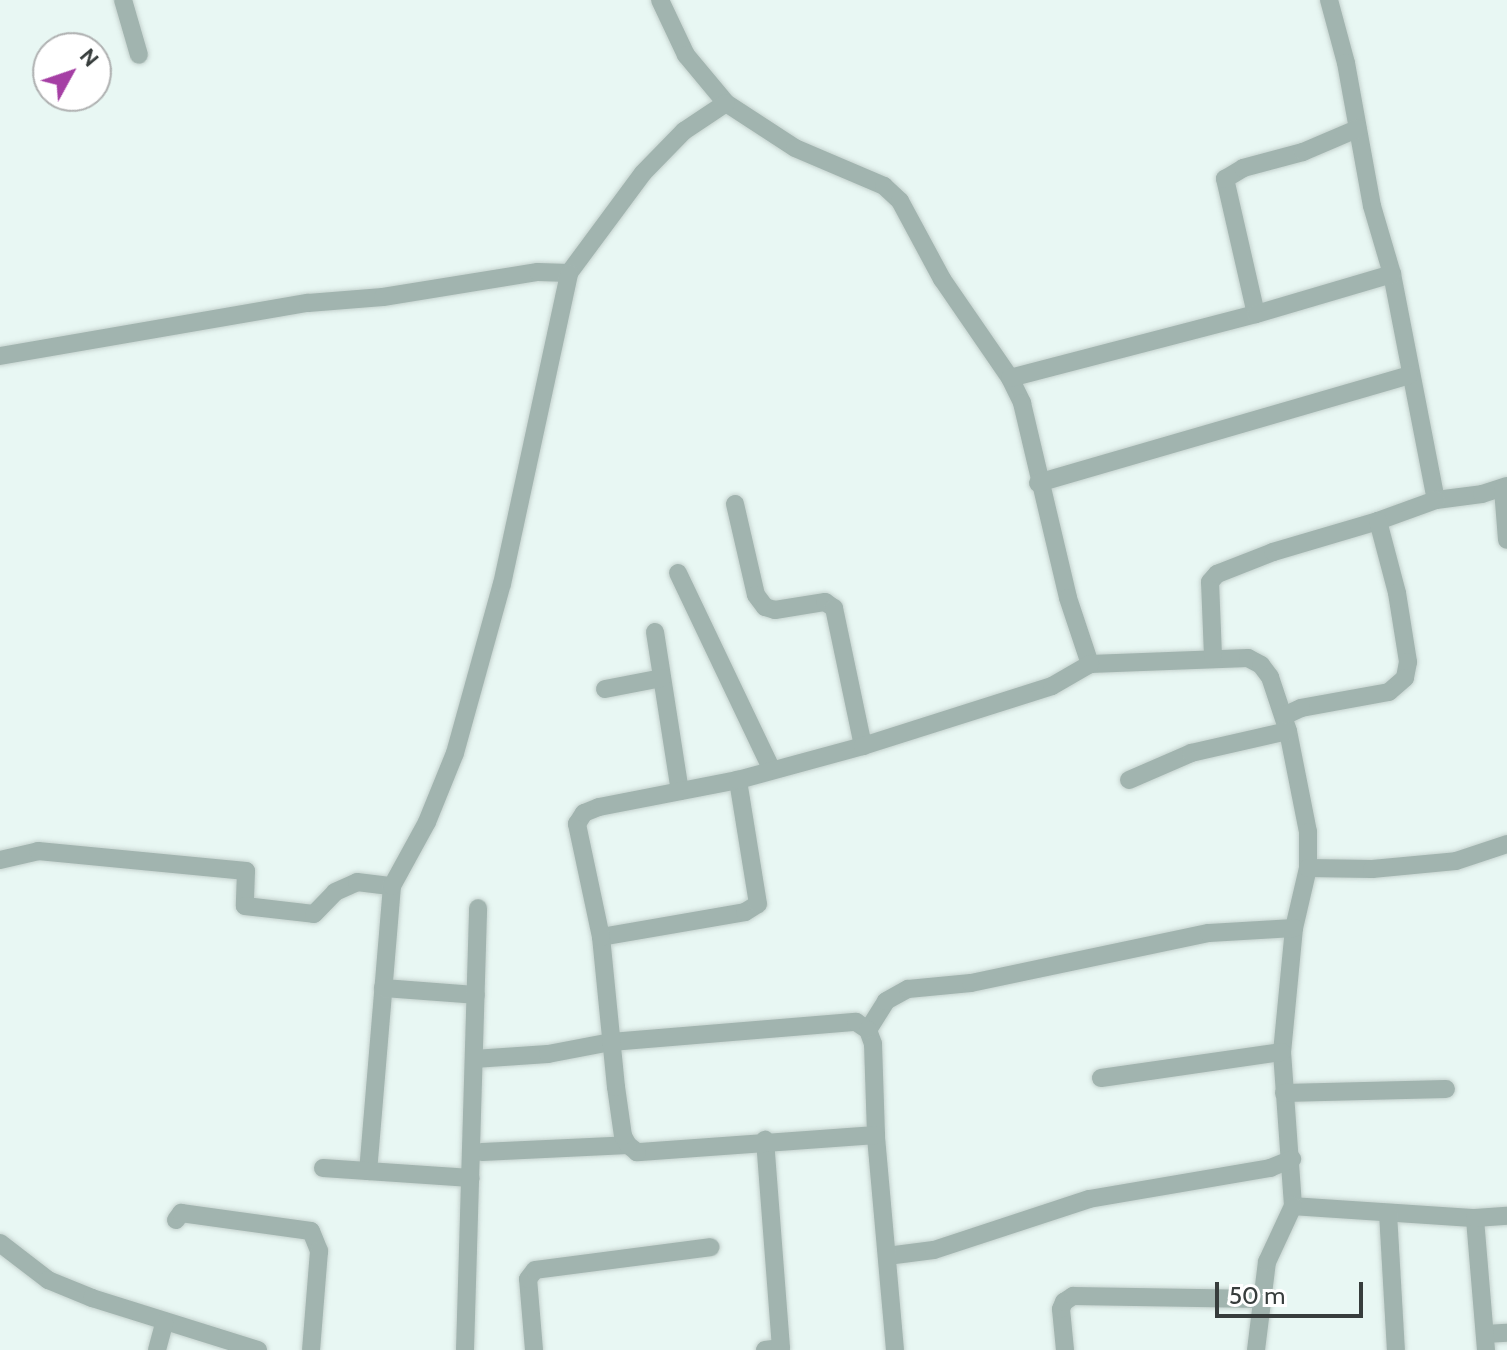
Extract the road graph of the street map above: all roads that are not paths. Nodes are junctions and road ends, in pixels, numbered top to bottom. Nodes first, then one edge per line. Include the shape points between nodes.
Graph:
1 (123, 0) edge
2 (660, 0) edge
3 (1329, 0) edge
4 (139, 55) dead end
5 (726, 103) junction
6 (1357, 129) junction
7 (569, 273) junction
8 (1392, 274) junction
9 (1256, 314) junction
10 (0, 356) edge
11 (1409, 375) junction
12 (1010, 378) junction
13 (1038, 483) junction
14 (1505, 488) edge
15 (1436, 500) junction
16 (735, 504) dead end
17 (1378, 521) junction
18 (1507, 540) edge
19 (678, 573) dead end
20 (655, 632) dead end
21 (1213, 656) junction
22 (1090, 664) junction
23 (662, 678) junction
24 (605, 689) dead end
25 (1286, 724) junction
26 (863, 746) junction
27 (772, 770) junction
28 (738, 780) junction
29 (1129, 780) dead end
30 (680, 791) junction
31 (1507, 844) edge
32 (0, 860) edge
33 (1308, 868) junction
34 (392, 886) junction
35 (478, 908) dead end
36 (1294, 928) junction
37 (601, 937) junction
38 (383, 988) junction
39 (476, 995) junction
40 (868, 1030) junction
41 (611, 1042) junction
42 (1282, 1052) junction
43 (474, 1059) junction
44 (1101, 1078) dead end
45 (1446, 1089) dead end
46 (1284, 1093) junction
47 (876, 1135) junction
48 (765, 1140) junction
49 (628, 1145) junction
50 (482, 1152) dead end
51 (1292, 1159) junction
52 (323, 1168) dead end
53 (368, 1171) junction
54 (471, 1178) junction
55 (1293, 1206) junction
56 (1388, 1213) junction
57 (1507, 1216) edge
58 (1475, 1218) junction
59 (176, 1220) dead end
60 (0, 1243) edge
61 (711, 1247) dead end
62 (887, 1256) junction
63 (1260, 1299) junction
64 (164, 1323) junction
65 (1507, 1333) edge
66 (1485, 1342) edge
67 (776, 1349) edge
68 (157, 1350) edge
69 (258, 1350) edge
70 (311, 1350) edge
71 (465, 1350) edge
72 (534, 1350) edge
73 (895, 1350) edge
74 (1065, 1350) edge
75 (1256, 1350) edge
76 (1396, 1350) edge

1 - 4 street
2 - 5 street via 686,55
3 - 6 street
5 - 7 street via 684,131 643,173
5 - 12 street via 795,148 855,171 892,193 942,279
6 - 8 street
6 - 9 street via 1225,179
7 - 10 street via 538,272 383,297 308,303
7 - 34 street via 502,584 455,753 427,822
8 - 9 street
8 - 11 street
9 - 12 street
11 - 13 street
11 - 15 street
12 - 13 street via 1022,403
13 - 22 street
14 - 15 street
14 - 18 street
15 - 17 street
16 - 26 street via 756,595 765,607 825,602 834,608
17 - 21 street via 1217,574 1210,582
17 - 25 street via 1397,593 1408,662 1405,678 1389,692 1301,708
19 - 27 street
20 - 23 street
21 - 22 street
21 - 25 street via 1248,658 1261,665
22 - 26 street via 1052,686
23 - 24 street
23 - 30 street
25 - 29 street via 1191,753
25 - 33 street via 1306,818
26 - 27 street
27 - 28 street
28 - 30 street
28 - 37 street via 758,904 745,912
30 - 37 street via 599,807 584,813 577,824
31 - 33 street via 1456,861 1372,869
32 - 34 street via 38,851 246,871 245,906 314,914 335,892 357,882
33 - 36 street
34 - 38 street
35 - 39 street
36 - 40 street via 1209,933 971,983 908,989 886,1001
36 - 42 street
37 - 41 street
38 - 39 street
38 - 53 street
39 - 43 street
40 - 41 street via 856,1022
40 - 47 street
41 - 43 street via 548,1054
41 - 49 street
42 - 44 street
42 - 46 street
43 - 54 street
45 - 46 street
46 - 51 street
47 - 48 street
47 - 62 street
48 - 49 street via 637,1152
48 - 67 street
49 - 50 street
51 - 55 street
51 - 62 street via 1270,1168 1089,1199 934,1250
52 - 53 street
53 - 54 street
54 - 71 street
55 - 56 street
55 - 63 street via 1267,1262
56 - 58 street
56 - 76 street
57 - 58 street
58 - 66 street
59 - 70 street via 181,1213 311,1231 319,1251
60 - 64 street via 48,1280
61 - 72 street via 535,1270 528,1279
62 - 73 street
63 - 74 street via 1073,1296 1061,1309
63 - 75 street
64 - 68 street
64 - 69 street
65 - 66 street

